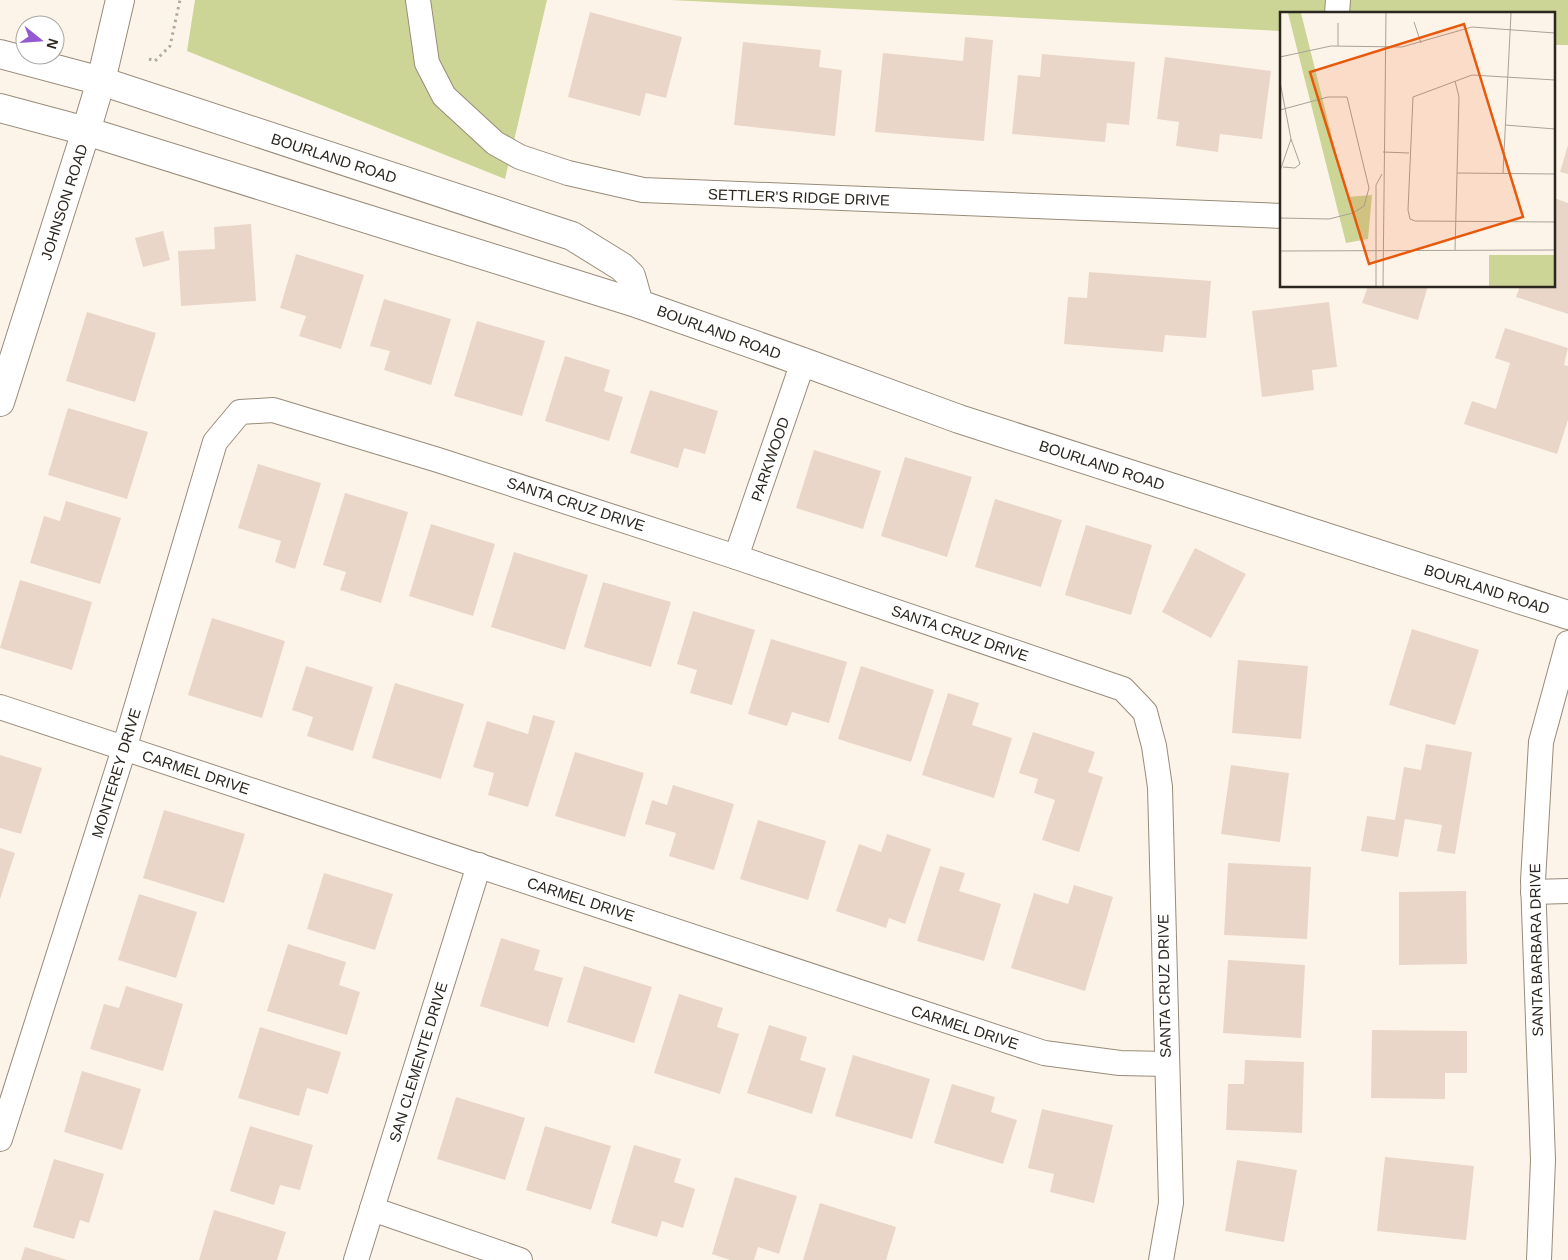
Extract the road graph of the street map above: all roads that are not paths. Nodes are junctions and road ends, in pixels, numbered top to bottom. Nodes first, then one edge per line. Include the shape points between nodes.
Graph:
1 (120, 0) edge
2 (418, 0) edge
3 (0, 54) edge
4 (101, 81) junction
5 (0, 108) edge
6 (86, 131) junction
7 (1280, 216) edge
8 (639, 304) junction
9 (803, 362) junction
10 (0, 402) edge
11 (240, 412) joint
12 (736, 556) junction
13 (1568, 615) edge
14 (1568, 643) edge
15 (0, 707) edge
16 (124, 749) junction
17 (479, 865) junction
18 (1568, 891) edge
19 (1533, 892) junction
20 (1166, 1064) junction
21 (0, 1139) edge
22 (372, 1209) junction
23 (356, 1260) edge
24 (520, 1260) edge
25 (1160, 1260) edge
26 (1539, 1260) edge

1 - 4 main road, JOHNSON ROAD
2 - 7 street, SETTLER'S RIDGE DRIVE via 427,63 444,96 495,144 520,157 568,173 643,190
3 - 4 main road, BOURLAND ROAD
4 - 6 main road, JOHNSON ROAD
4 - 8 main road, BOURLAND ROAD via 572,236 631,276
5 - 6 main road, BOURLAND ROAD
6 - 8 main road, BOURLAND ROAD
6 - 10 main road, JOHNSON ROAD
8 - 9 main road, BOURLAND ROAD
9 - 12 street, PARKWOOD
9 - 13 main road, BOURLAND ROAD via 959,420
11 - 12 street, SANTA CRUZ DRIVE via 273,410 312,421
11 - 16 street, MONTEREY DRIVE via 215,442
12 - 20 street, SANTA CRUZ DRIVE via 1123,689 1145,712 1160,787
14 - 19 street, SANTA BARBARA DRIVE via 1541,742
15 - 16 street, CARMEL DRIVE
16 - 17 street, CARMEL DRIVE
16 - 21 street, MONTEREY DRIVE
17 - 20 street, CARMEL DRIVE via 1044,1053 1120,1063
17 - 22 street, SAN CLEMENTE DRIVE
18 - 19 street
19 - 26 street, SANTA BARBARA DRIVE via 1543,1160
20 - 25 street, SANTA CRUZ DRIVE via 1171,1203
22 - 23 street, SAN CLEMENTE DRIVE
22 - 24 street

